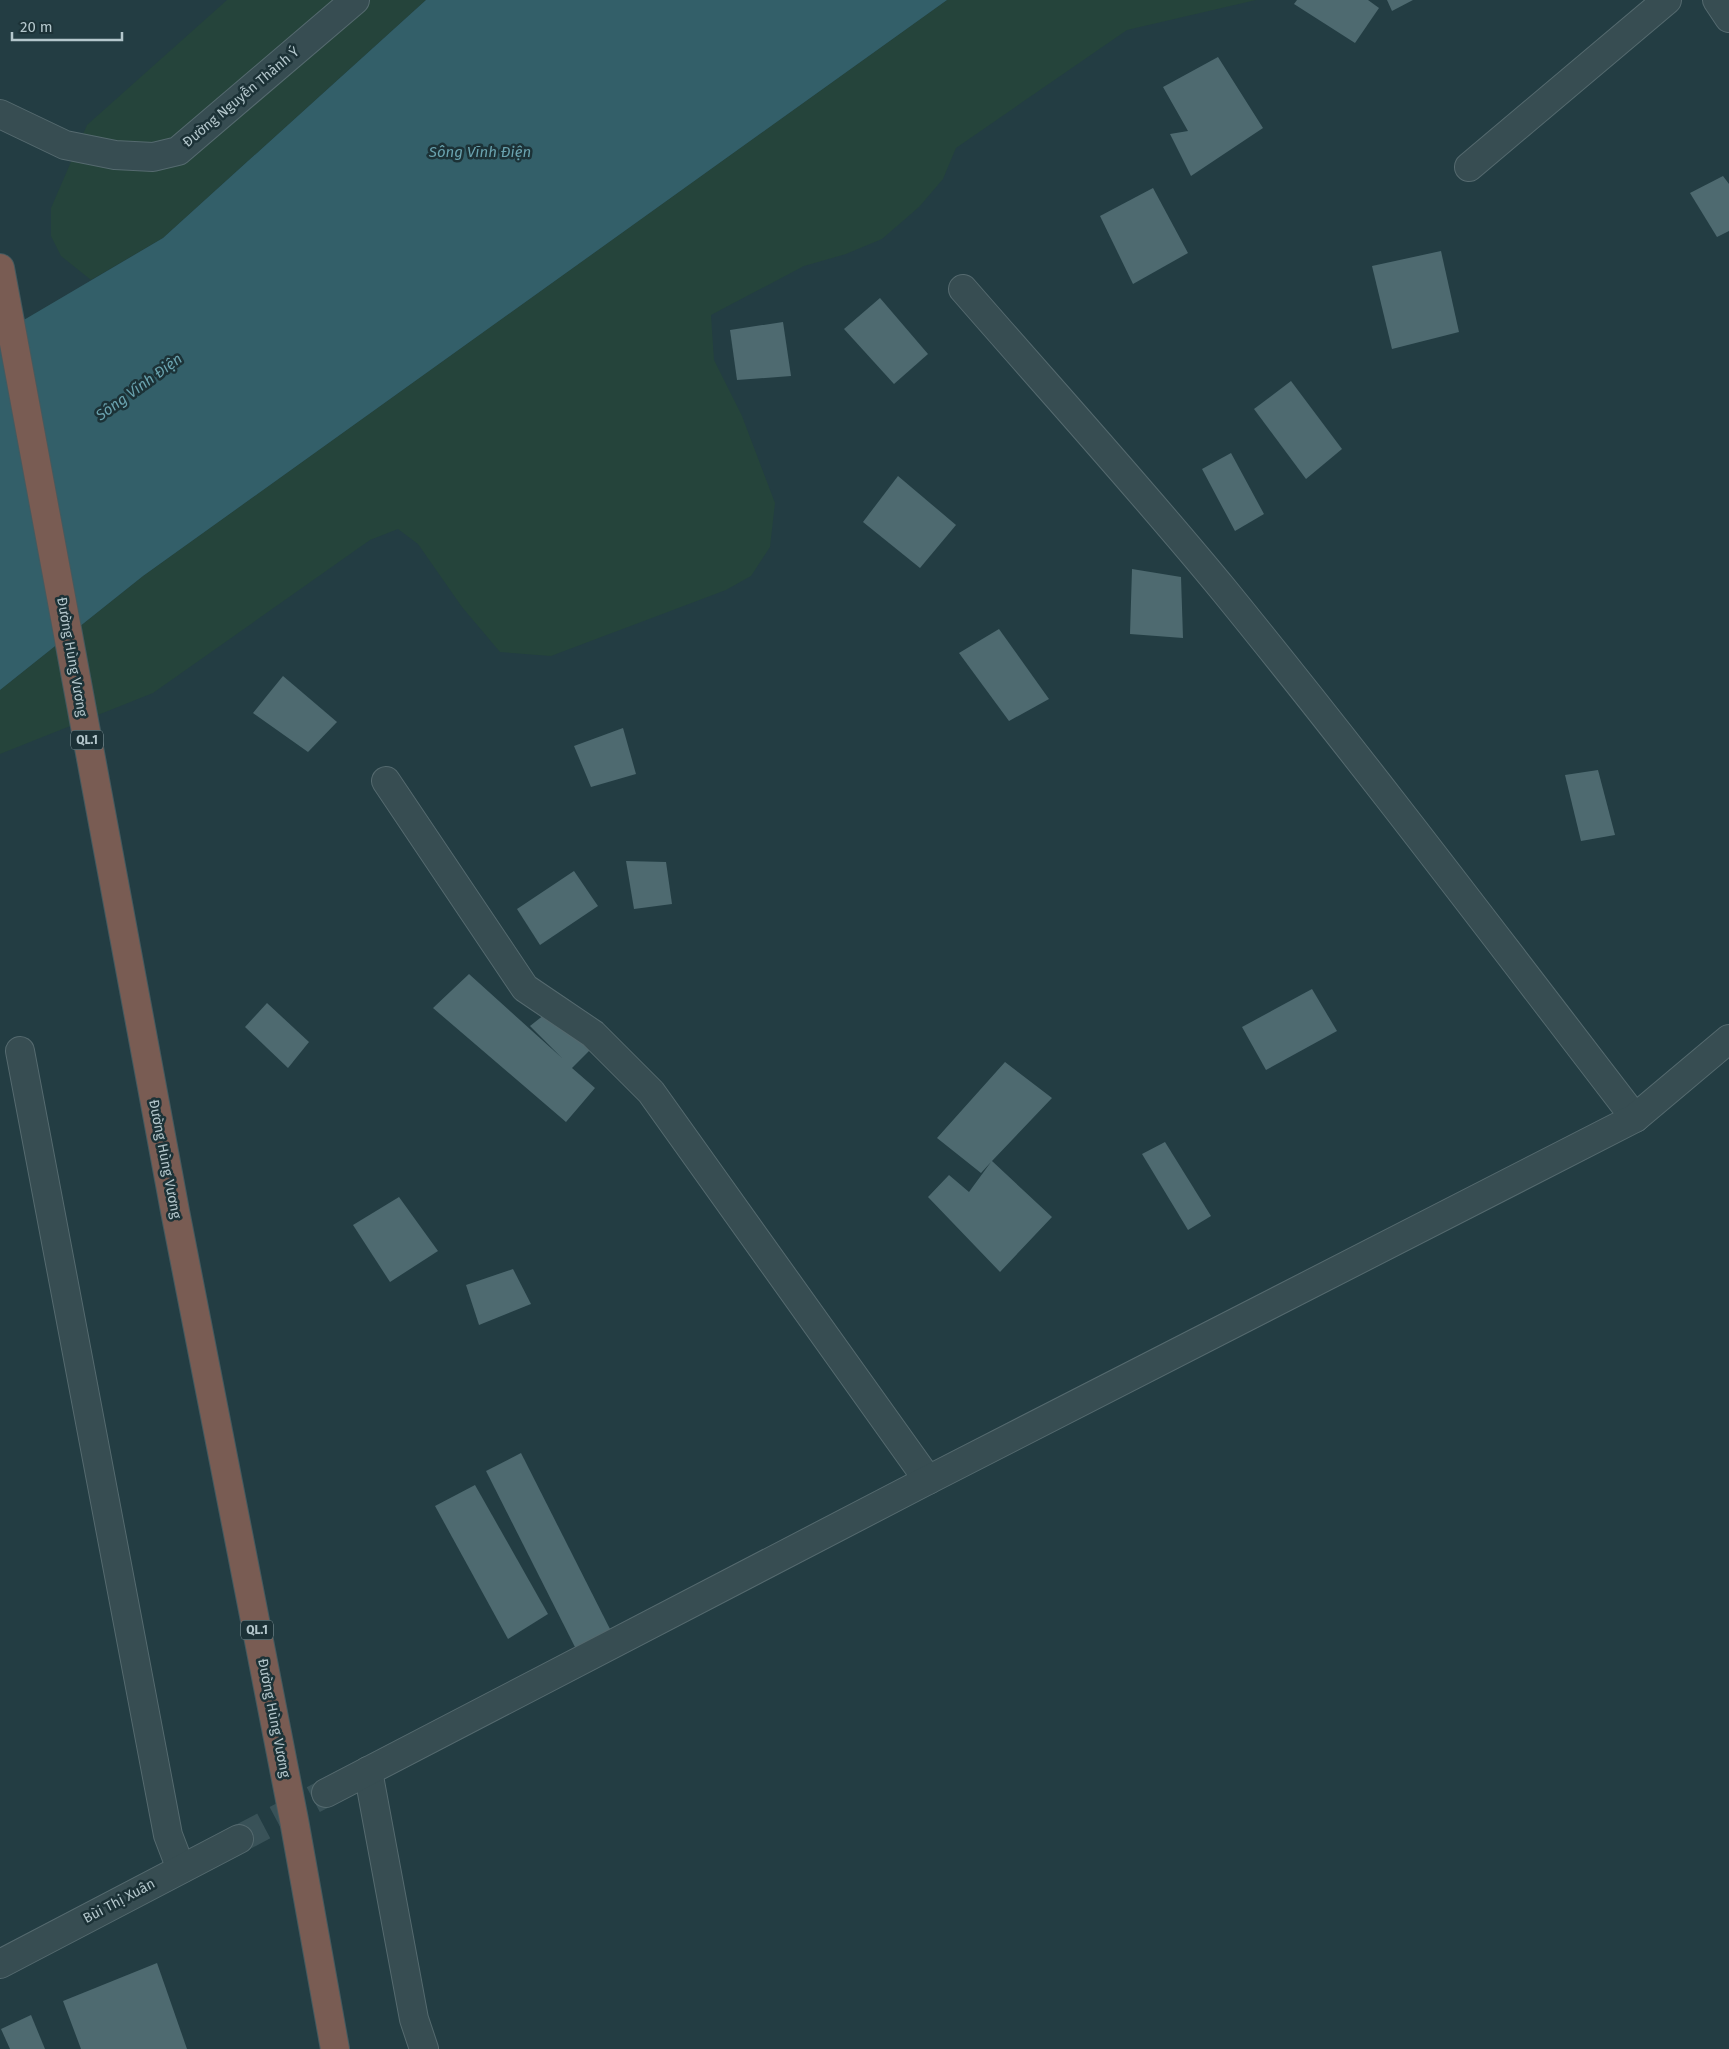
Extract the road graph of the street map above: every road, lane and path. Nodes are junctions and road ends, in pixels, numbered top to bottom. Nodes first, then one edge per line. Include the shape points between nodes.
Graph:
1 (355, 0) edge
2 (1667, 0) edge
3 (1717, 0) edge
4 (1729, 18) edge
5 (0, 114) edge
6 (1469, 167) dead end
7 (0, 268) edge
8 (963, 289) dead end
9 (386, 782) dead end
10 (1729, 1040) edge
11 (20, 1051) dead end
12 (1634, 1118) junction
13 (928, 1480) junction
14 (368, 1771) junction
15 (326, 1793) tunnel mouth
16 (239, 1838) tunnel mouth
17 (181, 1869) junction
18 (0, 1964) edge
19 (335, 2049) edge
20 (424, 2049) edge

1 - 5 street, Đường Nguyễn Thành Ý via 178,151 153,157 115,156 65,145
2 - 6 street
3 - 4 street
7 - 19 highway, Đường Hùng Vương / QL.1 via 174,1211 294,1820
8 - 12 street via 1223,589 1420,838
9 - 13 street via 525,988 593,1034 651,1092
10 - 12 street
11 - 17 street via 168,1834
12 - 13 street
13 - 14 street
14 - 15 street
14 - 20 street via 414,2020
16 - 17 street, Bùi Thị Xuân
17 - 18 street, Bùi Thị Xuân

